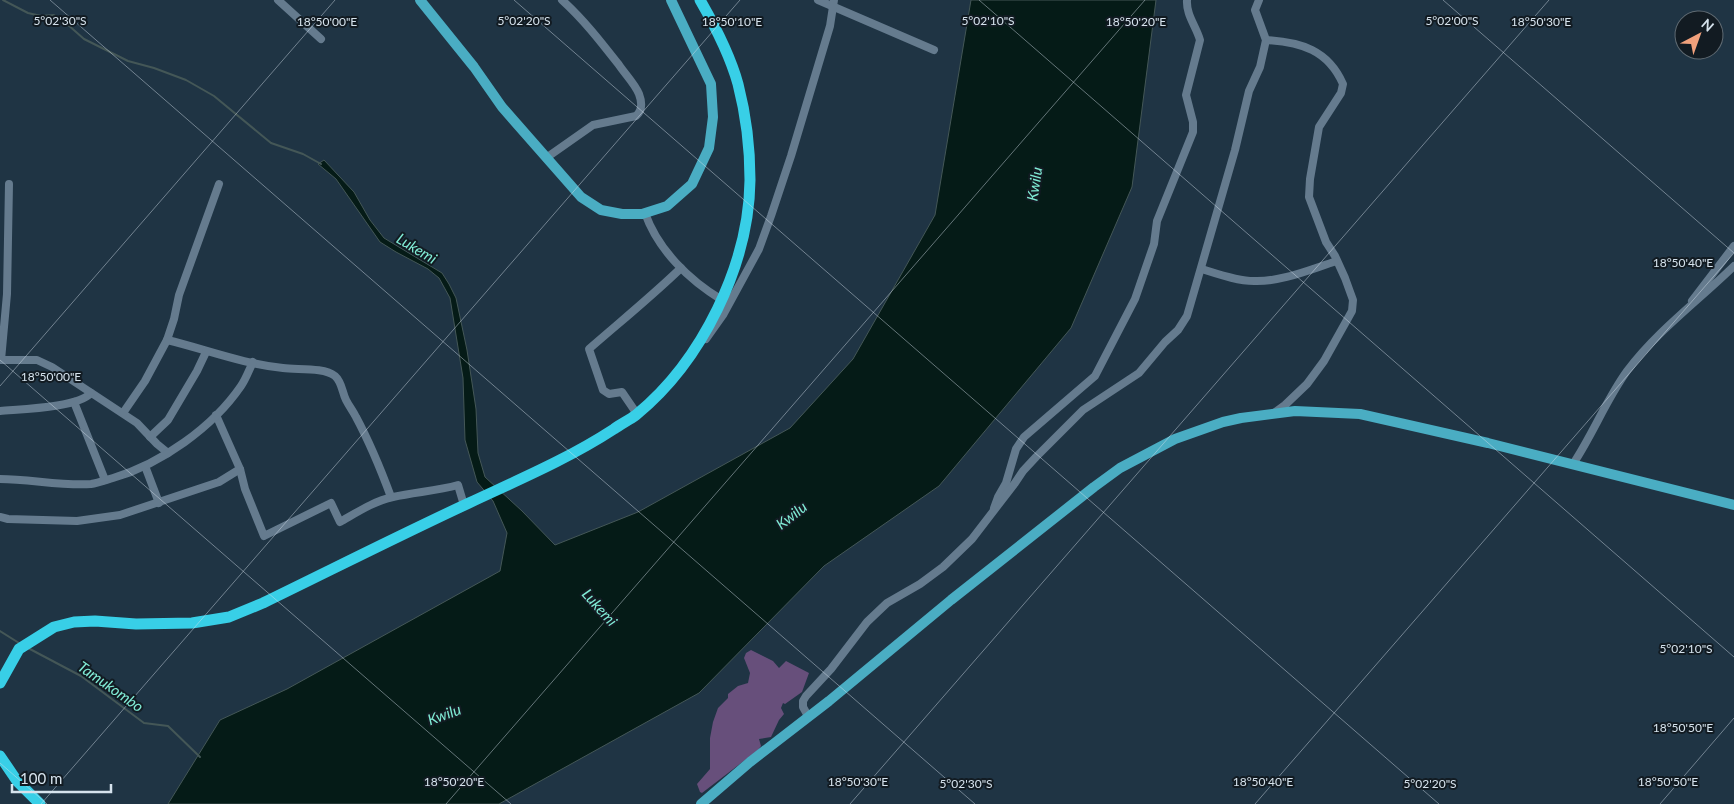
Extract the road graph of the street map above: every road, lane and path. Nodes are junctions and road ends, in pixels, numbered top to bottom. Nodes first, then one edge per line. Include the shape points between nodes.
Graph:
1 (278, 0) edge
2 (420, 0) edge
3 (562, 0) edge
4 (672, 0) edge
5 (700, 0) edge
6 (818, 0) edge
7 (1187, 0) edge
8 (1258, 0) edge
9 (833, 3) edge
10 (321, 39) dead end
11 (1266, 40) junction
12 (934, 50) dead end
13 (546, 158) junction
14 (9, 184) dead end
15 (219, 184) dead end
16 (645, 213) junction
17 (1734, 246) edge
18 (1337, 261) junction
19 (1734, 266) edge
20 (681, 268) junction
21 (1202, 269) junction
22 (722, 300) junction
23 (1683, 313) junction
24 (167, 340) junction
25 (206, 352) junction
26 (1, 360) edge
27 (253, 362) junction
28 (684, 364) junction
29 (91, 393) junction
30 (74, 402) junction
31 (0, 411) edge
32 (123, 413) junction
33 (637, 414) junction
34 (1274, 414) junction
35 (216, 415) junction
36 (150, 437) junction
37 (168, 453) junction
38 (1572, 464) junction
39 (145, 466) junction
40 (240, 469) junction
41 (0, 479) edge
42 (105, 480) junction
43 (392, 497) junction
44 (159, 503) junction
45 (466, 504) junction
46 (1734, 505) edge
47 (994, 511) junction
48 (0, 517) edge
49 (0, 683) edge
50 (808, 716) junction
51 (0, 756) edge
52 (40, 804) edge
53 (701, 804) edge

1 - 10 street
2 - 13 main road via 502,107
3 - 13 street via 590,27 632,83 642,108 636,116 593,125
4 - 16 main road via 711,84 713,118 709,148 692,184 667,206
5 - 22 highway via 720,38 737,83 748,144 748,203 736,261
6 - 9 street
7 - 47 street via 1188,14 1200,40 1186,95 1193,132 1157,221 1154,244 1135,299 1095,376 1024,437 1016,449
8 - 11 street via 1256,10
9 - 12 street
9 - 28 street via 830,26 797,137 759,249 723,315
11 - 18 street via 1287,41 1314,51 1332,65 1343,84 1341,93 1319,127 1309,197
11 - 21 street
13 - 16 main road via 582,197 601,210 622,214
14 - 26 street via 7,294
15 - 24 street via 179,295
16 - 20 street via 654,234
17 - 23 street
18 - 21 street via 1273,280 1228,277
18 - 34 street via 1353,300 1352,311 1307,384
19 - 23 street
20 - 22 street via 705,290
20 - 33 street via 589,349 603,390 609,394 622,392
21 - 47 street via 1187,316 1178,330 1139,373 1094,401 1069,422 1023,471
22 - 28 highway via 709,327
23 - 38 street via 1665,328 1628,370
24 - 25 street
24 - 32 street
25 - 27 street
25 - 36 street via 168,420
26 - 29 street via 37,360
27 - 35 street via 242,386
27 - 43 street via 281,368 326,371 334,375
28 - 33 highway
29 - 30 street via 87,398
29 - 32 street
30 - 31 street
30 - 42 street
32 - 36 street
33 - 45 highway via 597,440
34 - 38 main road via 1295,411 1360,414
34 - 50 main road via 1241,418 1196,431 1120,468
35 - 37 street
35 - 40 street
36 - 37 street
37 - 39 street
38 - 46 main road
39 - 42 street
39 - 44 street
40 - 43 street via 264,536 331,503 340,522
40 - 44 street via 219,482
41 - 42 street via 44,484 92,484
43 - 45 street via 458,485
44 - 48 street via 120,515 77,521
45 - 49 highway via 229,617 192,623 95,621 54,627 19,649
47 - 50 street via 972,539 943,567 887,604 867,622 806,696 803,701
50 - 53 main road
51 - 52 highway via 17,781

